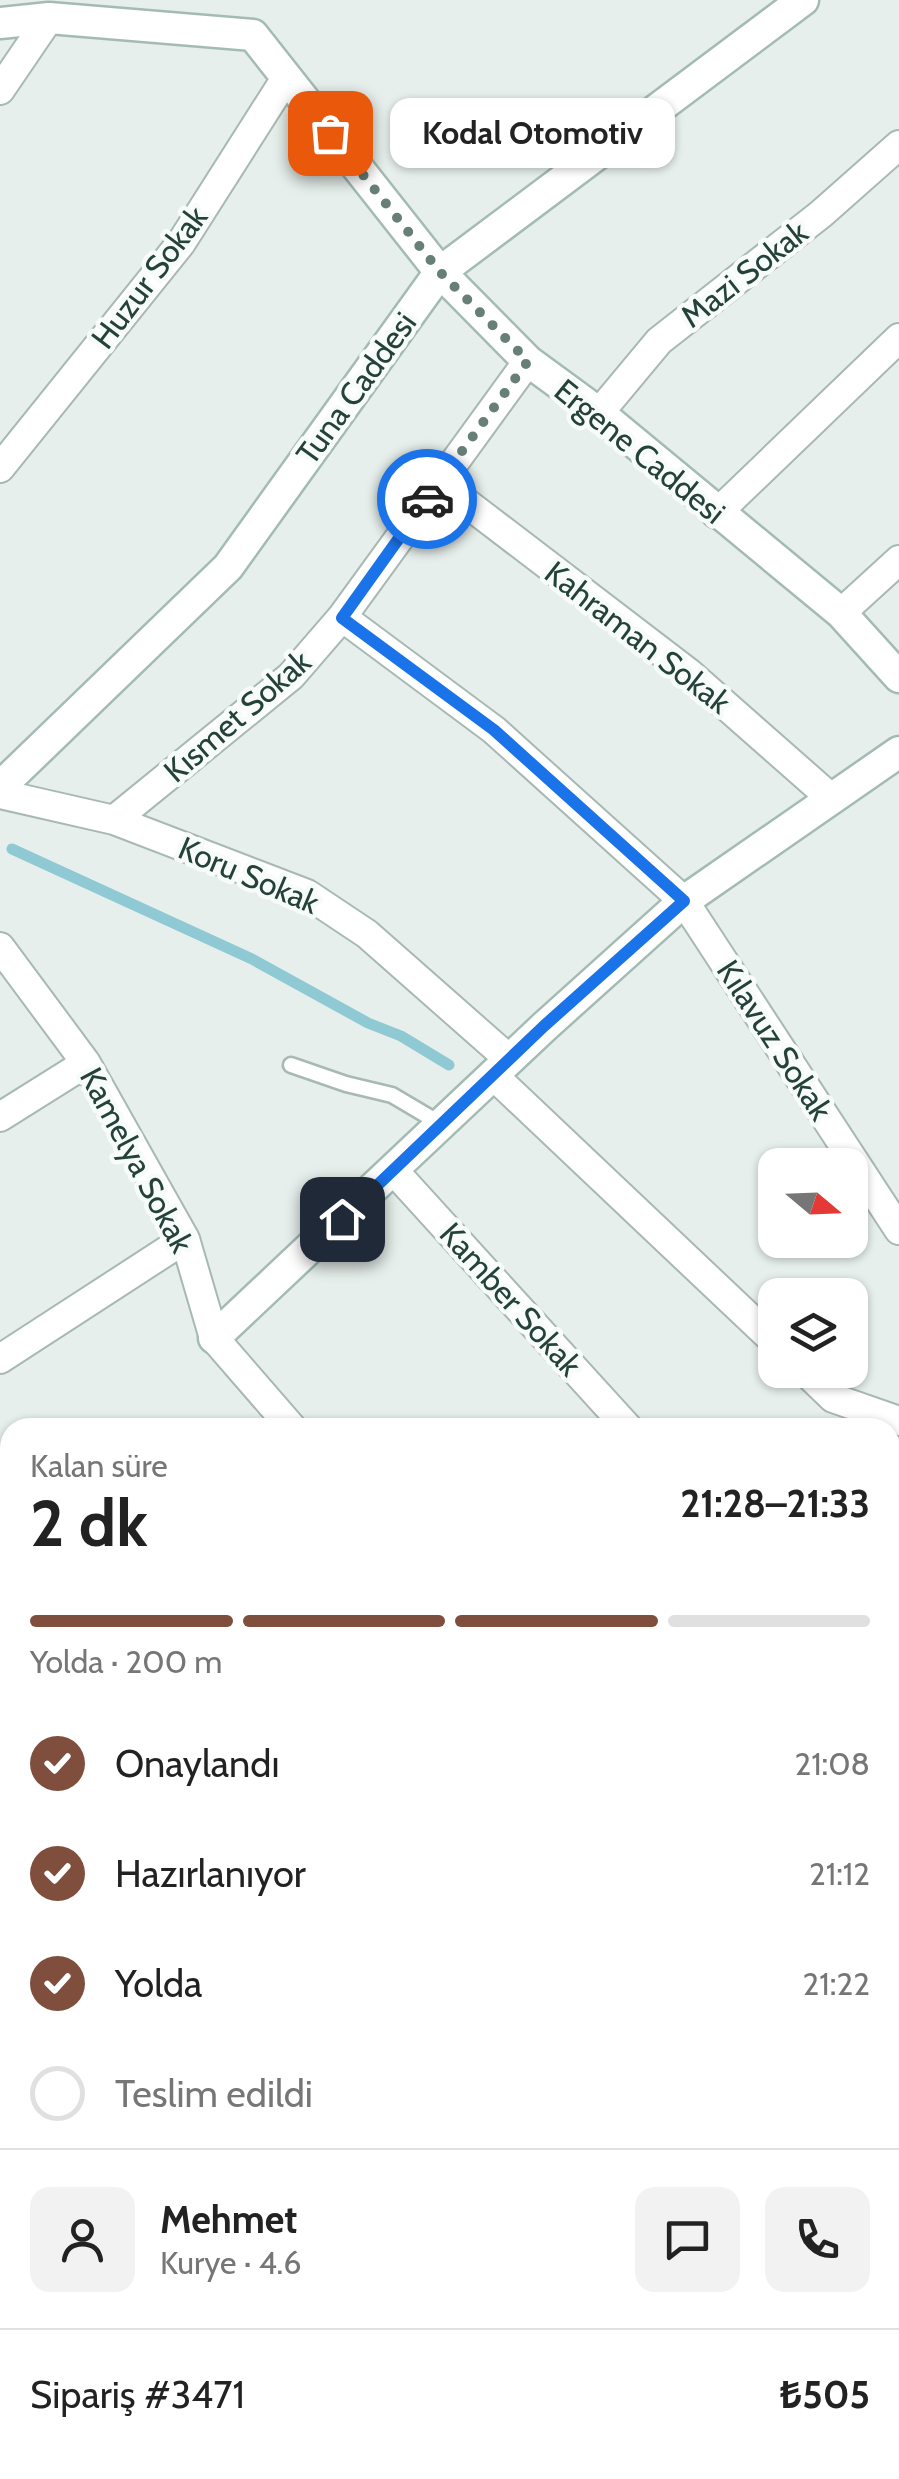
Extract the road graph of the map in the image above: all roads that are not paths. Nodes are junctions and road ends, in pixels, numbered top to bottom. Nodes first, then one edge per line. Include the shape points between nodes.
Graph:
1 (803, 0) edge
2 (49, 18) junction
3 (0, 23) edge
4 (286, 78) junction
5 (0, 90) edge
6 (899, 145) edge
7 (440, 272) junction
8 (899, 338) edge
9 (528, 361) junction
10 (599, 413) junction
11 (0, 468) edge
12 (438, 482) junction
13 (716, 514) junction
14 (899, 560) edge
15 (841, 614) junction
16 (342, 618) junction
17 (899, 677) edge
18 (899, 752) edge
19 (0, 790) edge
20 (832, 799) junction
21 (114, 820) junction
22 (684, 901) junction
23 (0, 948) edge
24 (86, 1063) junction
25 (291, 1065) dead end
26 (501, 1067) junction
27 (0, 1117) edge
28 (442, 1124) junction
29 (394, 1171) junction
30 (899, 1230) edge
31 (185, 1239) junction
32 (758, 1325) edge
33 (214, 1338) junction
34 (0, 1359) edge
35 (823, 1388) edge
36 (283, 1418) edge
37 (619, 1418) edge
38 (888, 1418) edge

1 - 7 street, Tuna Caddesi
2 - 3 street, Ergene Caddesi
2 - 4 street, Ergene Caddesi via 253,35
2 - 5 street
4 - 7 street, Ergene Caddesi
4 - 11 street, Huzur Sokak via 181,242
6 - 10 street, Mazi Sokak via 660,340
7 - 9 street, Ergene Caddesi
7 - 19 street, Tuna Caddesi via 228,567
8 - 13 street
9 - 10 street, Ergene Caddesi
9 - 12 street, Kısmet Sokak
10 - 13 street, Ergene Caddesi
12 - 16 street, Kısmet Sokak
12 - 20 street, Kahraman Sokak via 689,673
13 - 15 street, Ergene Caddesi
14 - 15 street
15 - 17 street, Ergene Caddesi
16 - 21 street, Kısmet Sokak via 292,676
16 - 22 street, Kılavuz Sokak via 494,730
18 - 20 street
19 - 21 street, Koru Sokak
20 - 22 street
21 - 26 street, Koru Sokak via 307,894 366,934
22 - 26 street
22 - 30 street, Kılavuz Sokak
23 - 24 street, Kamelya Sokak
24 - 27 street
24 - 31 street, Kamelya Sokak
25 - 28 lane via 392,1095
26 - 28 street
26 - 32 street, Koru Sokak
28 - 29 street
29 - 33 street
29 - 37 street, Kamber Sokak
31 - 33 street, Kamelya Sokak
31 - 34 street
33 - 36 street, Kamelya Sokak
35 - 38 street

